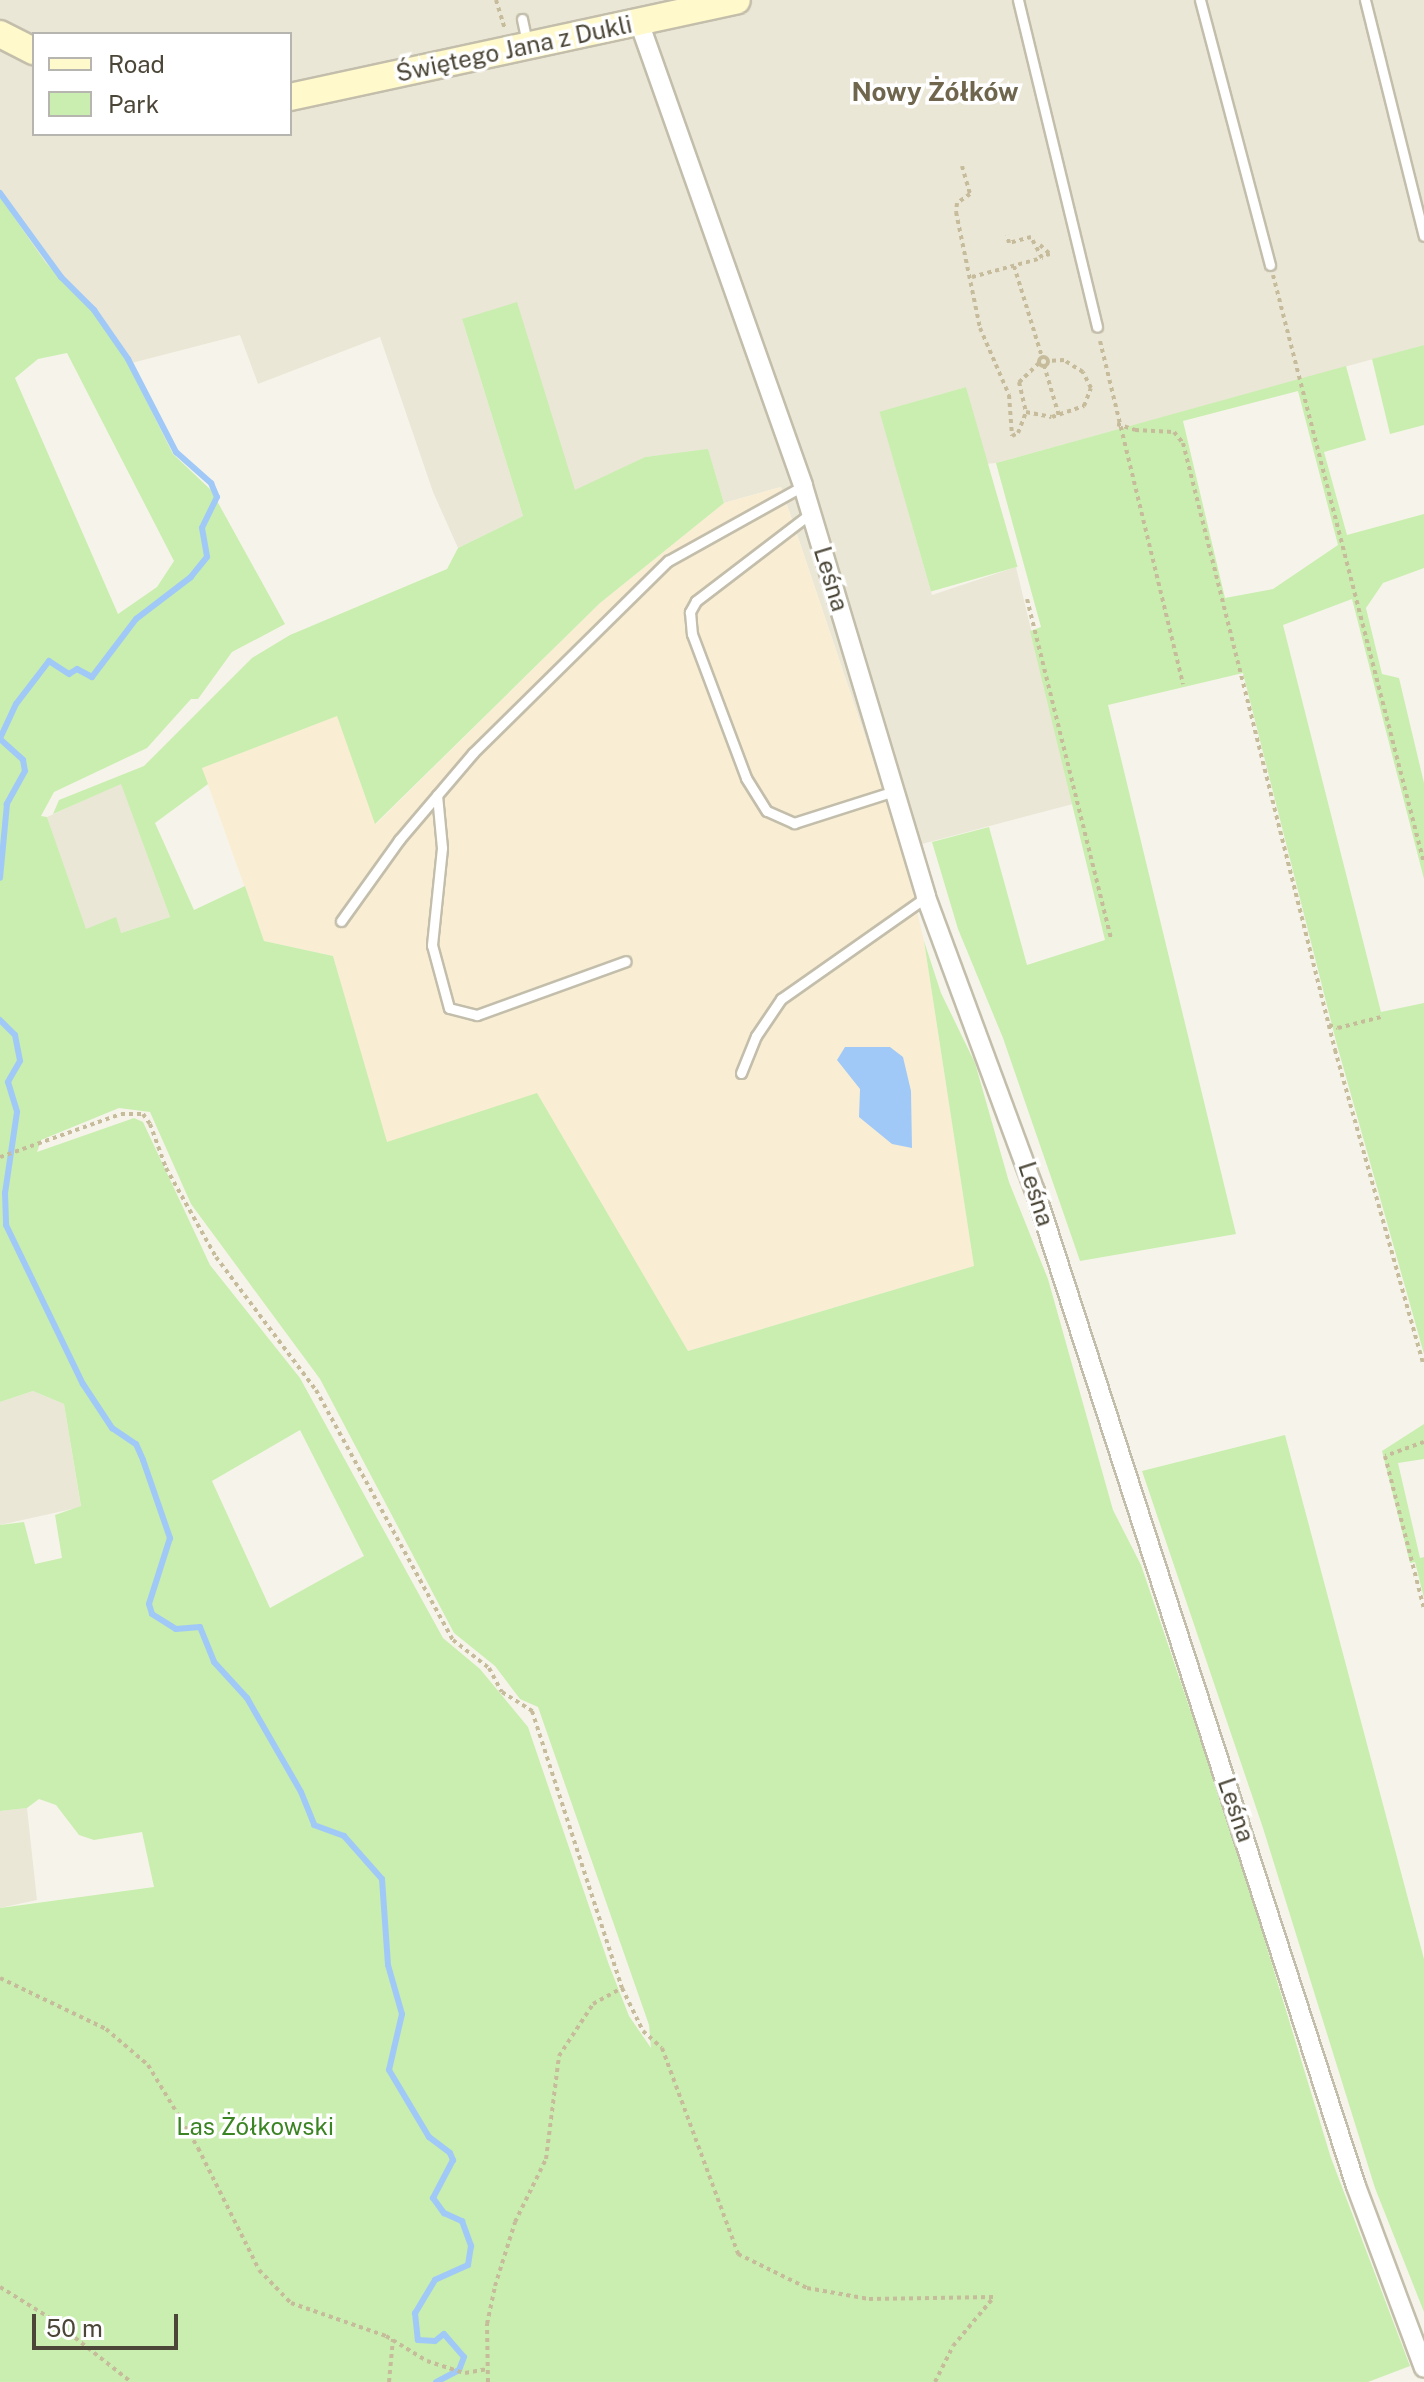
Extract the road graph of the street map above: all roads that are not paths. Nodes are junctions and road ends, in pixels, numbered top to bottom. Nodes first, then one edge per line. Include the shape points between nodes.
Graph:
1 (737, 0) edge
2 (1018, 0) edge
3 (1200, 0) edge
4 (1365, 0) edge
5 (522, 19) dead end
6 (639, 22) junction
7 (0, 34) edge
8 (516, 39) junction
9 (32, 50) edge
10 (292, 96) edge
11 (1424, 236) edge
12 (1270, 265) road end
13 (1097, 327) road end
14 (803, 486) junction
15 (811, 513) junction
16 (894, 791) junction
17 (437, 795) junction
18 (926, 897) junction
19 (341, 921) dead end
20 (626, 961) dead end
21 (741, 1073) dead end
22 (1424, 2368) edge

1 - 6 main road, Świętego Jana z Dukli
2 - 13 lane
3 - 12 lane
4 - 11 lane
5 - 8 lane
6 - 8 main road, Świętego Jana z Dukli
6 - 14 street, Leśna
7 - 9 main road
8 - 10 main road, Świętego Jana z Dukli
14 - 15 street, Leśna
14 - 17 lane via 668,561
15 - 16 street, Leśna
15 - 16 lane via 696,601 690,612 692,634 746,778 767,811 794,823
16 - 18 street, Leśna
17 - 19 lane
17 - 20 lane via 442,848 432,945 449,1008 477,1015
18 - 21 lane via 781,999 756,1036
18 - 22 street, Leśna via 1035,1191 1356,2186

